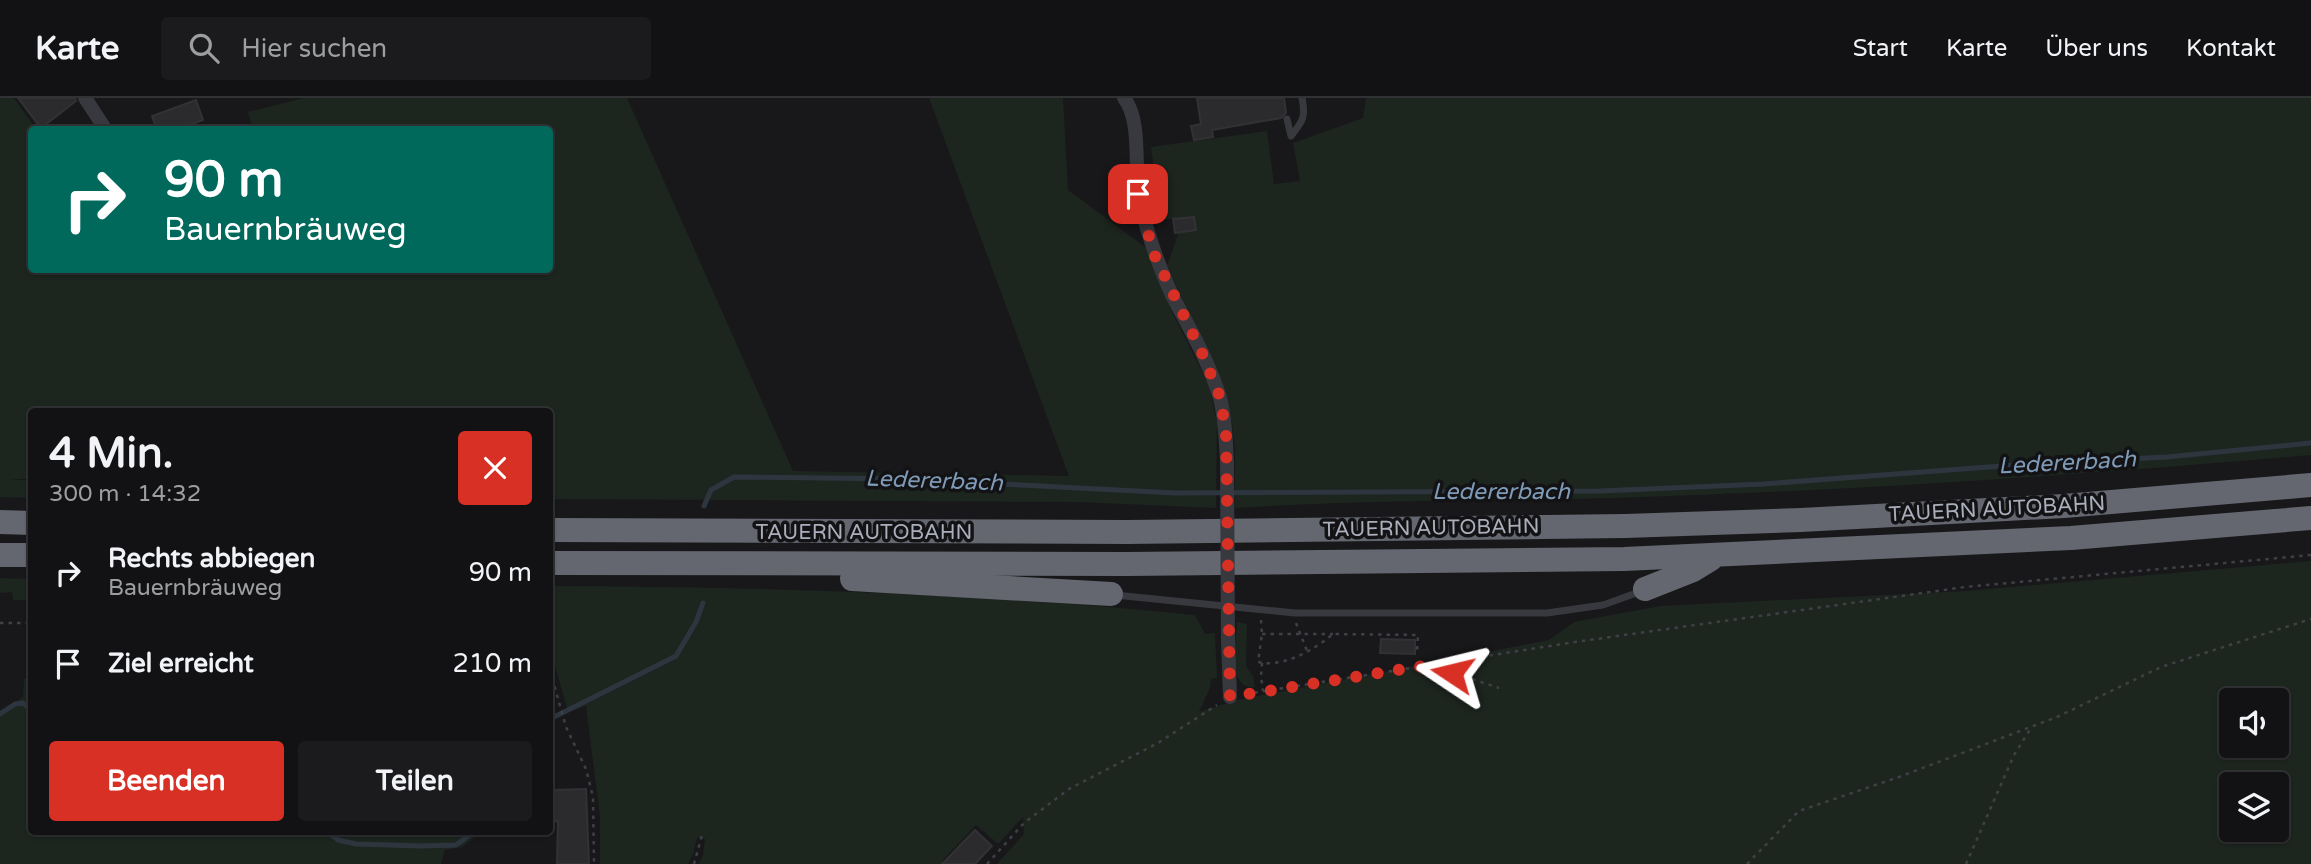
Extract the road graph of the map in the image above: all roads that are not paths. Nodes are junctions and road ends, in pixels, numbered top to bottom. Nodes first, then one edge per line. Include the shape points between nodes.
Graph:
1 (85, 98) edge
2 (1302, 98) edge
3 (1129, 99) edge
4 (1287, 119) dead end
5 (103, 126) edge
6 (2311, 485) edge
7 (0, 515) edge
8 (2311, 518) edge
9 (28, 521) edge
10 (0, 522) edge
11 (28, 522) edge
12 (553, 530) edge
13 (0, 555) edge
14 (28, 556) edge
15 (1718, 556) junction
16 (28, 557) edge
17 (0, 562) edge
18 (553, 563) edge
19 (766, 564) junction
20 (1645, 589) joint
21 (1111, 594) joint
22 (1230, 697) road end

1 - 5 street
2 - 4 lane via 1303,122 1292,136
3 - 22 street, bridge via 1138,194 1149,237 1220,397 1227,462
6 - 12 highway, TAUERN AUTOBAHN via 2064,506 1625,526 1127,532
7 - 9 lane
8 - 15 highway, TAUERN AUTOBAHN via 2071,538
10 - 11 highway
13 - 14 highway
15 - 19 highway, TAUERN AUTOBAHN
15 - 20 highway
16 - 17 lane
18 - 19 highway, TAUERN AUTOBAHN
19 - 21 highway via 832,578
20 - 21 lane via 1603,605 1547,613 1295,613

